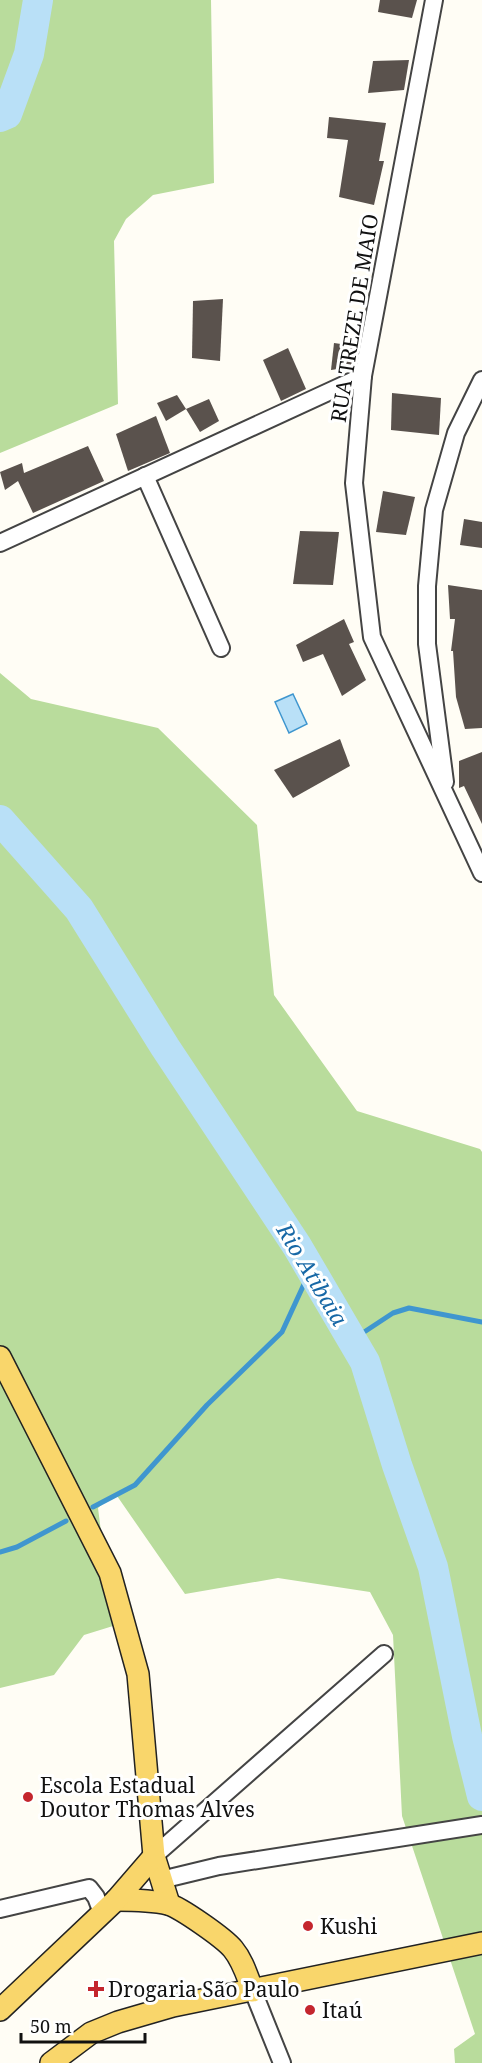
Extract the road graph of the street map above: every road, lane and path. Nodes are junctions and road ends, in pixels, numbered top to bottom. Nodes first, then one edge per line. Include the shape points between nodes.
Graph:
1 (434, 0) edge
2 (363, 376) junction
3 (482, 380) edge
4 (145, 476) junction
5 (0, 543) edge
6 (221, 648) dead end
7 (447, 798) junction
8 (482, 873) edge
9 (0, 1357) edge
10 (384, 1654) dead end
11 (482, 1825) edge
12 (154, 1856) junction
13 (161, 1880) junction
14 (169, 1904) junction
15 (109, 1906) junction
16 (0, 1909) edge
17 (482, 1943) edge
18 (253, 1991) junction
19 (0, 2010) edge
20 (51, 2063) edge
21 (282, 2063) edge

1 - 2 street, RUA TREZE DE MAIO
2 - 4 street
2 - 7 street, RUA TREZE DE MAIO via 354,483 372,637
3 - 7 street via 456,433 435,510 427,586 427,644
4 - 5 street
4 - 6 street
7 - 8 street, RUA TREZE DE MAIO
9 - 12 main road via 110,1573 138,1674
10 - 12 street
11 - 13 street via 219,1866
12 - 13 main road
12 - 15 main road
13 - 14 main road
14 - 15 main road via 140,1900
14 - 18 main road via 232,1946
15 - 16 street via 89,1888
15 - 19 main road
17 - 18 main road
18 - 20 main road via 173,2006 118,2022 91,2033
18 - 21 street

